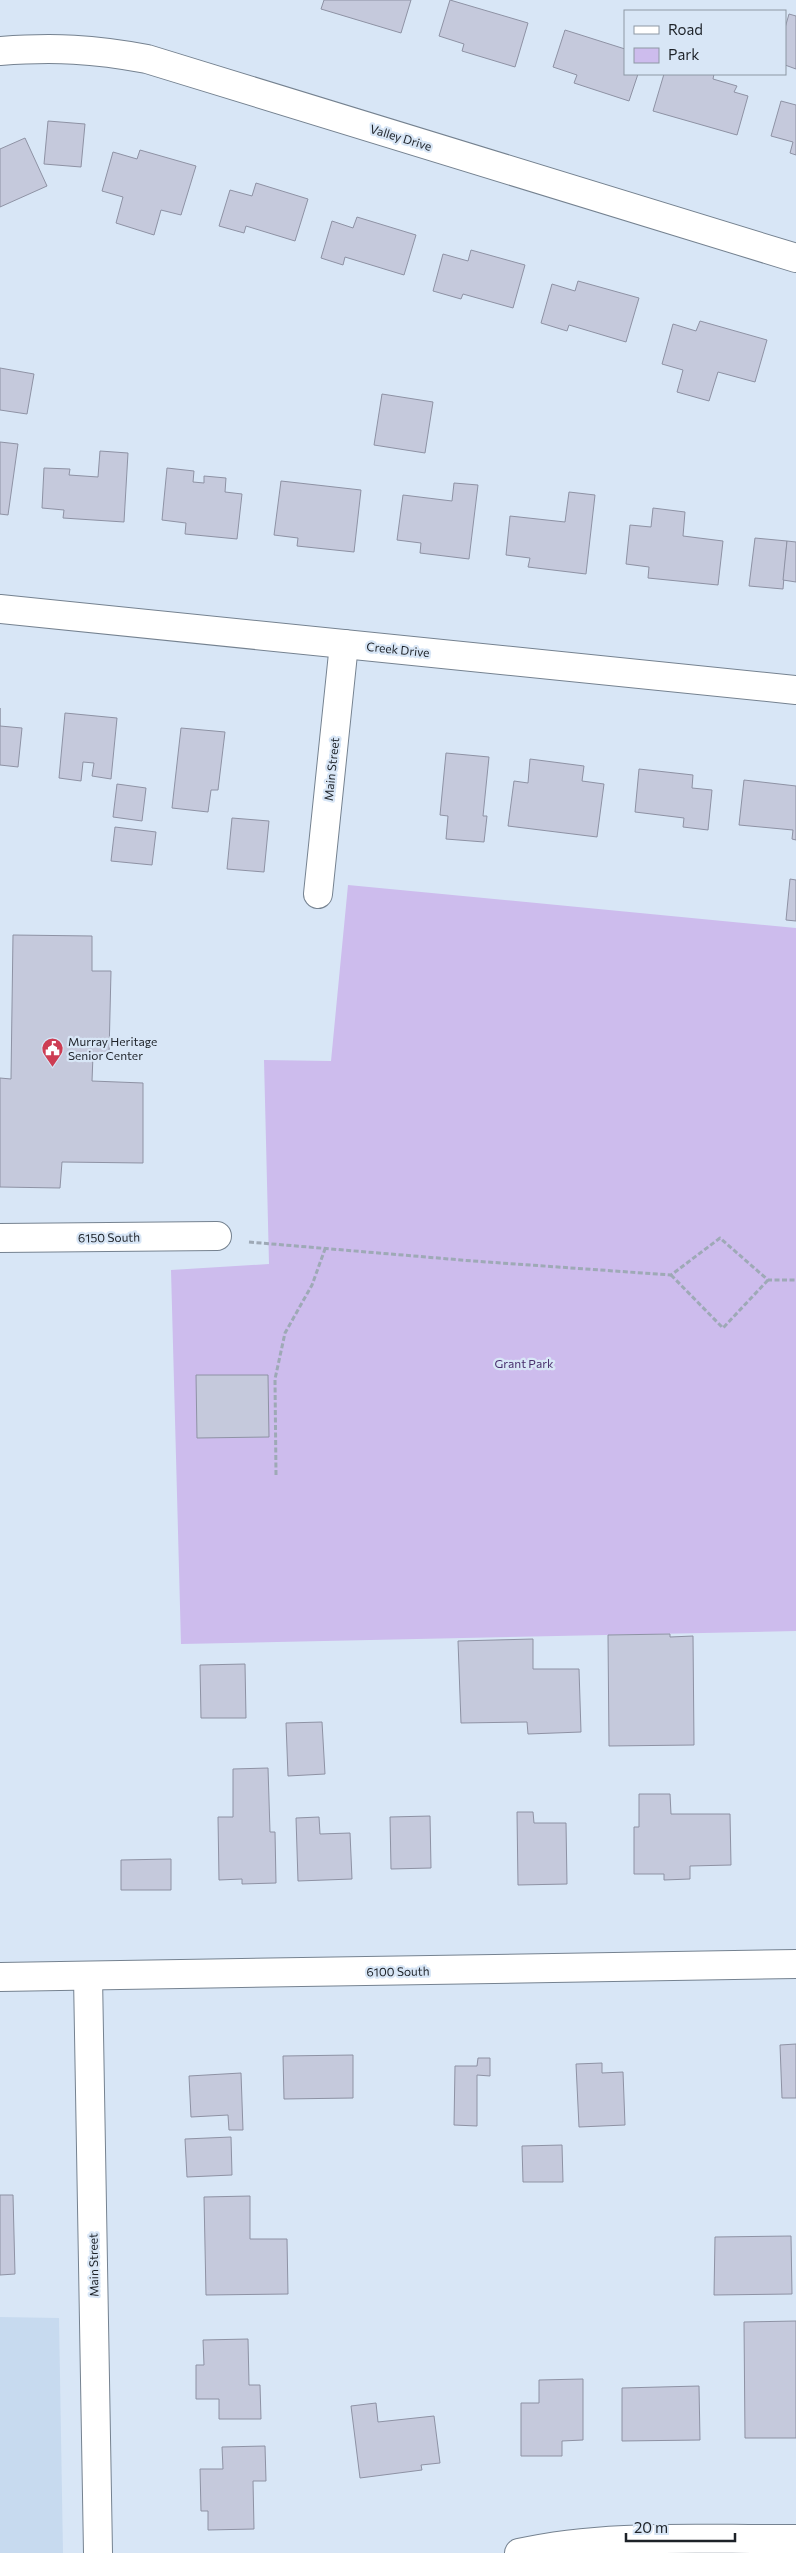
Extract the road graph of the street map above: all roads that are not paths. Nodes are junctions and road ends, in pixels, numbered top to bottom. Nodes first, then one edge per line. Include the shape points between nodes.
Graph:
1 (0, 51) edge
2 (796, 258) edge
3 (0, 609) edge
4 (344, 644) junction
5 (796, 690) edge
6 (318, 894) dead end
7 (217, 1236) dead end
8 (0, 1238) edge
9 (796, 1964) edge
10 (88, 1976) junction
11 (0, 1978) edge
12 (796, 2539) edge
13 (98, 2553) edge
14 (518, 2553) edge

1 - 2 street, Valley Drive via 47,48 96,50 147,59
3 - 4 street, Creek Drive
4 - 5 street, Creek Drive
4 - 6 street, Main Street
7 - 8 street, 6150 South
9 - 10 street, 6100 South
10 - 11 street, 6100 South
10 - 13 street, Main Street
12 - 14 street via 635,2540

